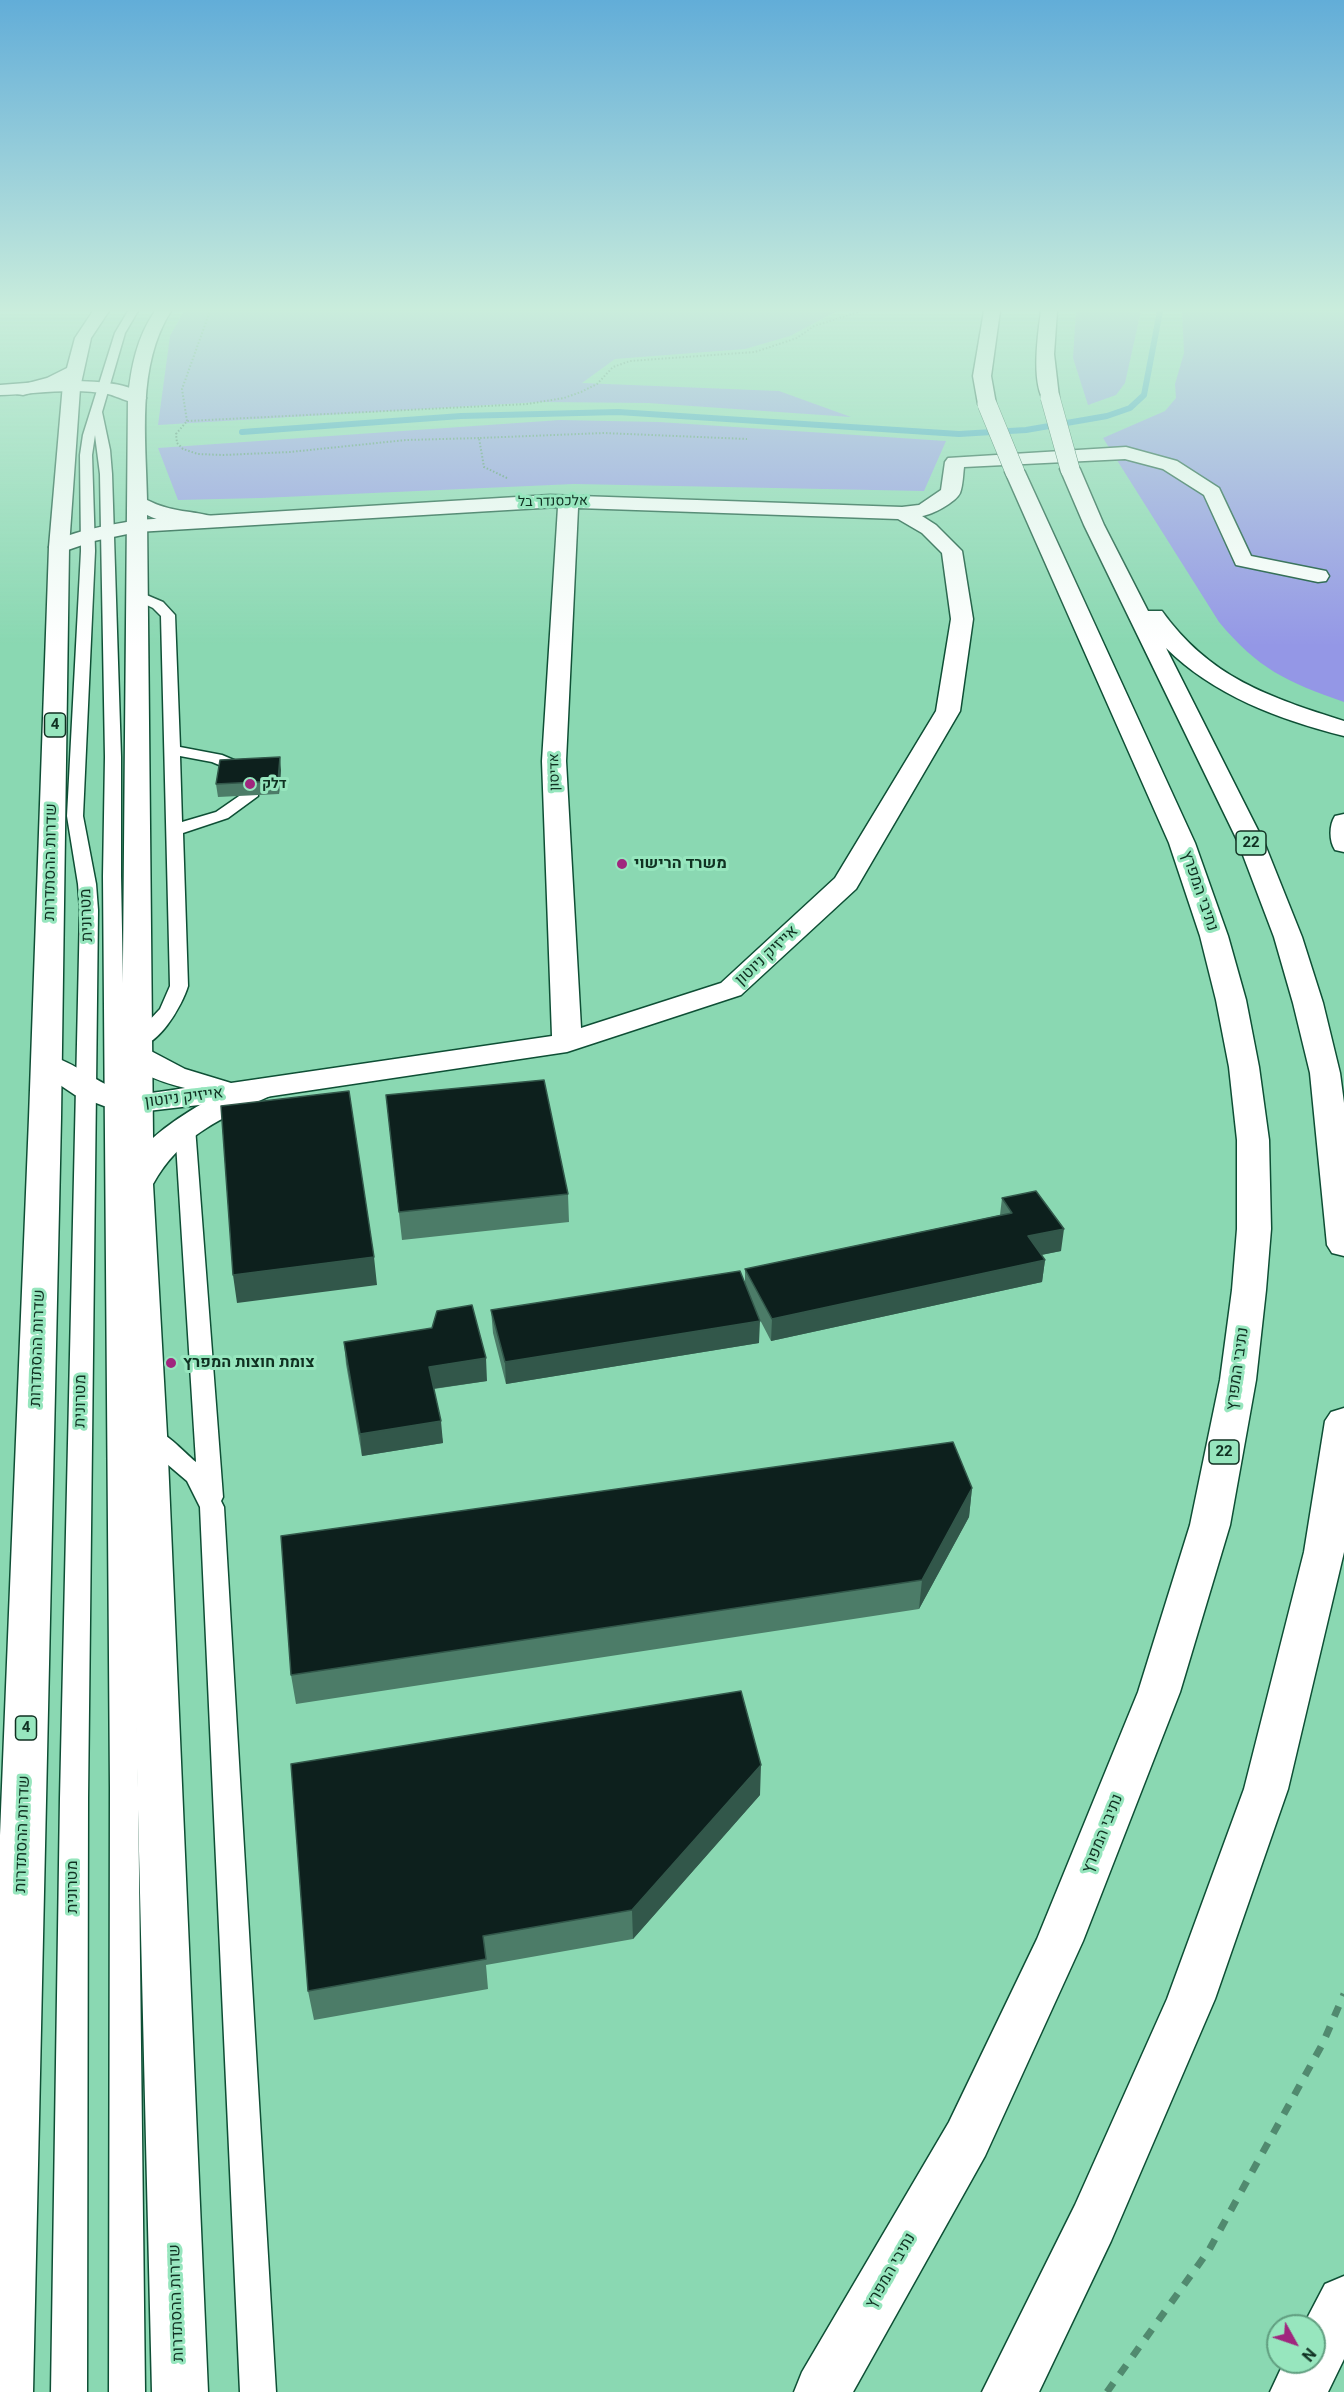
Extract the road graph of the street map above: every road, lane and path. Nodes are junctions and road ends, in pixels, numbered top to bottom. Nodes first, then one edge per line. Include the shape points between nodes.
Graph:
1 (69, 423) edge
2 (95, 423) edge
3 (99, 423) edge
4 (137, 423) edge
5 (186, 423) edge
6 (995, 423) edge
7 (1057, 423) edge
8 (479, 438) junction
9 (747, 439) dead end
10 (559, 501) junction
11 (136, 502) junction
12 (902, 513) junction
13 (204, 520) junction
14 (1094, 525) junction
15 (137, 533) junction
16 (97, 534) junction
17 (59, 547) junction
18 (1318, 576) dead end
19 (137, 596) junction
20 (1344, 729) edge
21 (173, 750) junction
22 (1344, 822) edge
23 (175, 830) junction
24 (1344, 844) edge
25 (567, 1042) junction
26 (138, 1049) junction
27 (46, 1063) junction
28 (86, 1088) junction
29 (260, 1089) junction
30 (127, 1101) junction
31 (185, 1127) junction
32 (137, 1184) junction
33 (1344, 1245) edge
34 (1344, 1421) edge
35 (148, 1435) junction
36 (212, 1507) junction
37 (1344, 2302) edge
38 (5, 2392) edge
39 (69, 2392) edge
40 (127, 2392) edge
41 (180, 2392) edge
42 (258, 2392) edge
43 (822, 2392) edge
44 (1010, 2392) edge
45 (1298, 2392) edge

1 - 17 main road, שדרות ההסתדרות / 4
2 - 16 lane, מטרונית via 86,455
3 - 16 lane, מטרונית via 104,450
4 - 11 main road, שדרות ההסתדרות
5 - 8 path via 176,434 177,442 184,450 197,454
6 - 43 main road, נתיבי המפרץ / 22, bridge via 1182,843 1214,936 1244,1067 1253,1140 1254,1229 1249,1290 1238,1380 1210,1525 1159,1692 1060,1941 967,2139
7 - 14 main road, 22, bridge via 1070,469
8 - 9 path via 604,433
8 - 10 path via 484,467
10 - 12 main road, אלכסנדר בל
10 - 13 main road, אלכסנדר בל
10 - 25 main road, אדיסון via 554,761
11 - 13 main road via 160,514
11 - 15 main road, שדרות ההסתדרות
12 - 18 main road via 925,510 950,493 955,462 1126,453 1170,465 1212,492 1243,561
12 - 25 main road, אייזיק ניוטון via 929,529 952,551 962,619 948,711 846,883 731,990
13 - 15 main road, אלכסנדר בל
14 - 20 main road via 1161,627 1182,651 1237,689
14 - 33 main road, 22 via 1251,842 1288,937 1325,1073
15 - 16 main road, אלכסנדר בל
15 - 19 main road, שדרות ההסתדרות
16 - 17 main road, אלכסנדר בל
16 - 28 lane, מטרונית via 75,816 89,910
16 - 30 lane, מטרונית via 113,746 112,876
17 - 27 main road, שדרות ההסתדרות / 4
19 - 21 lane via 159,605 168,615
19 - 26 main road, שדרות ההסתדרות
21 - 23 lane
21 - 23 lane via 216,758 249,772 250,796 222,815
22 - 24 main road
23 - 26 lane via 179,986 175,1001
25 - 29 main road, אייזיק ניוטון
26 - 29 main road, אייזיק ניוטון via 174,1076 229,1089
26 - 30 main road, שדרות ההסתדרות
27 - 28 main road, אייזיק ניוטון
27 - 38 main road, שדרות ההסתדרות / 4
28 - 30 main road, אייזיק ניוטון
28 - 39 lane, מטרונית via 74,1774
29 - 30 main road, אייזיק ניוטון
29 - 31 main road
30 - 32 main road, שדרות ההסתדרות
30 - 40 lane, מטרונית
31 - 32 main road via 154,1154
31 - 36 lane
32 - 35 main road, שדרות ההסתדרות
34 - 44 main road via 1324,1552 1266,1789 1191,1999 1093,2223
35 - 36 lane via 197,1476
35 - 41 main road, שדרות ההסתדרות
36 - 42 lane
37 - 45 main road

